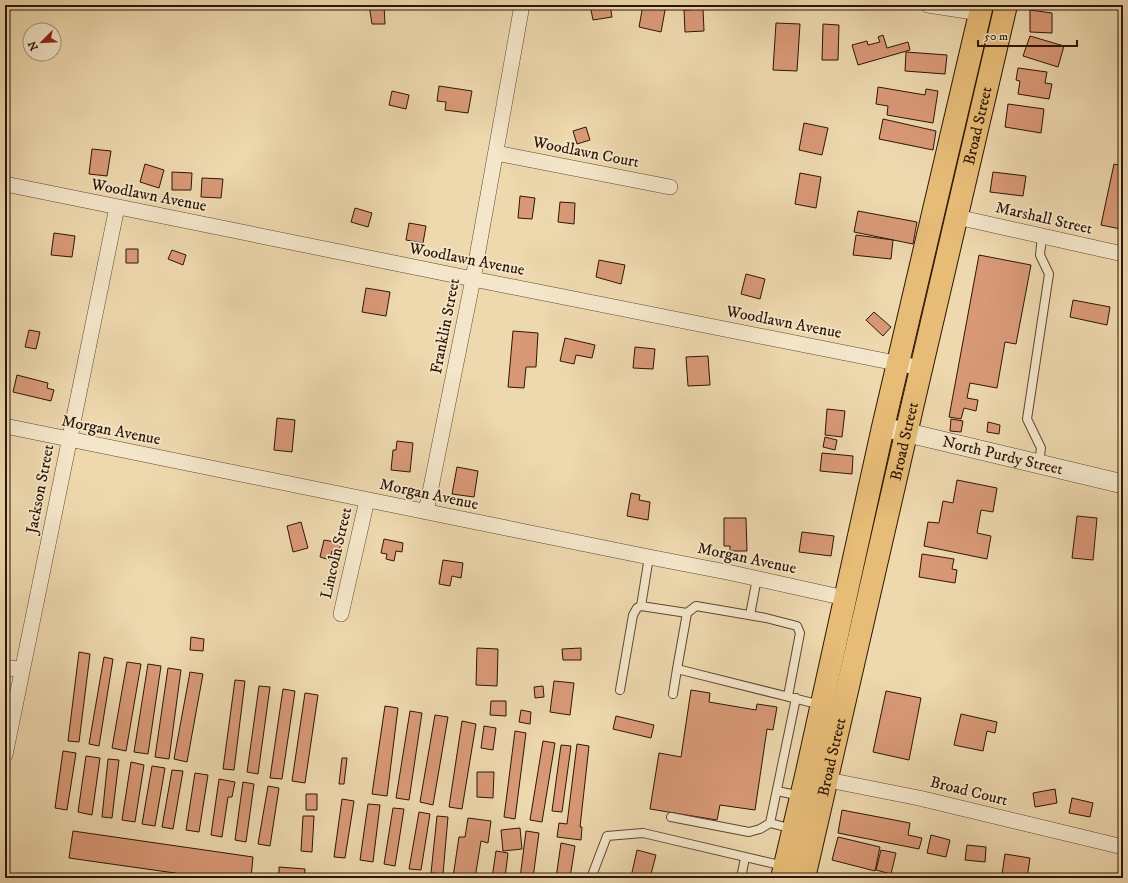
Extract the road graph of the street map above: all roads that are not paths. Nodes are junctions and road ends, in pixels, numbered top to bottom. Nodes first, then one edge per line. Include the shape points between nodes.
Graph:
1 (522, 5) edge
2 (1006, 5) edge
3 (937, 6) edge
4 (981, 9) edge
5 (496, 153) junction
6 (5, 184) edge
7 (670, 187) dead end
8 (117, 207) junction
9 (957, 217) junction
10 (1042, 236) junction
11 (1123, 254) edge
12 (472, 279) junction
13 (898, 363) junction
14 (921, 368) junction
15 (5, 426) edge
16 (883, 427) junction
17 (906, 432) junction
18 (69, 440) junction
19 (1039, 464) junction
20 (1123, 484) edge
21 (367, 500) junction
22 (426, 512) junction
23 (649, 557) junction
24 (757, 578) junction
25 (845, 598) junction
26 (641, 606) junction
27 (687, 613) junction
28 (341, 614) dead end
29 (750, 615) junction
30 (5, 667) edge
31 (677, 669) junction
32 (22, 670) junction
33 (620, 690) dead end
34 (673, 694) dead end
35 (792, 697) junction
36 (821, 705) junction
37 (5, 755) edge
38 (827, 780) junction
39 (803, 786) junction
40 (777, 791) junction
41 (671, 817) dead end
42 (770, 823) junction
43 (793, 830) junction
44 (1123, 847) edge
45 (745, 858) junction
46 (783, 872) edge
47 (591, 878) edge
48 (741, 878) edge
49 (804, 878) edge

1 - 5 street, Franklin Street
2 - 9 main road, Broad Street
3 - 4 street
4 - 13 main road, Broad Street
5 - 7 street, Woodlawn Court
5 - 12 street, Franklin Street
6 - 8 street, Woodlawn Avenue
8 - 12 street, Woodlawn Avenue
8 - 18 street, Jackson Street
9 - 10 street, Marshall Street
9 - 14 main road, Broad Street
10 - 11 street, Marshall Street
10 - 19 lane via 1040,255 1049,274 1028,419 1041,448
12 - 13 street, Woodlawn Avenue
12 - 22 street, Franklin Street
13 - 14 street, Woodlawn Avenue
13 - 16 main road, Broad Street
14 - 17 main road, Broad Street
15 - 18 street, Morgan Avenue
16 - 17 street, North Purdy Street
16 - 25 main road, Broad Street
17 - 19 street, North Purdy Street
17 - 38 main road, Broad Street
18 - 21 street, Morgan Avenue
18 - 32 street, Jackson Street
19 - 20 street, North Purdy Street
21 - 22 street, Morgan Avenue
21 - 28 street, Lincoln Street
22 - 23 street, Morgan Avenue
23 - 24 street, Morgan Avenue
23 - 26 lane
24 - 25 street, Morgan Avenue
24 - 29 lane
25 - 36 main road, Broad Street
26 - 27 lane
26 - 33 lane via 633,614
27 - 29 lane via 696,606
27 - 31 lane
29 - 35 lane via 797,626 800,633
30 - 32 street
31 - 34 lane
31 - 35 lane
32 - 37 street, Jackson Street
35 - 36 lane
35 - 40 lane
36 - 39 main road, Broad Street
38 - 39 street, Broad Court
38 - 44 street, Broad Court via 919,798
38 - 49 main road, Broad Street
39 - 40 lane
39 - 43 main road, Broad Street
40 - 42 lane
41 - 42 lane via 748,832
42 - 43 lane
43 - 46 main road, Broad Street
45 - 46 lane
45 - 47 lane via 643,833 607,836
45 - 48 lane

